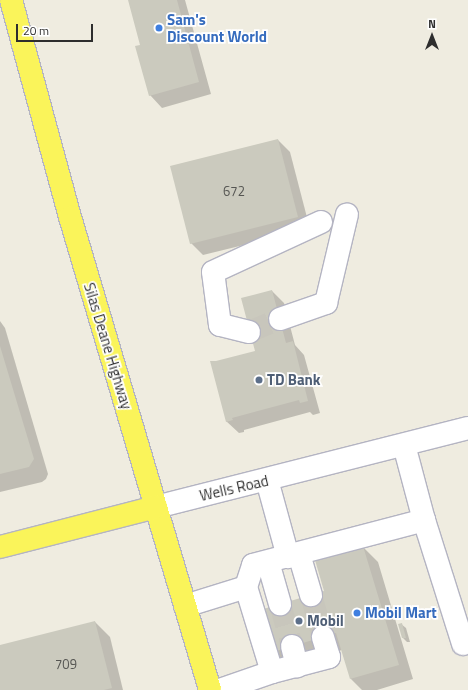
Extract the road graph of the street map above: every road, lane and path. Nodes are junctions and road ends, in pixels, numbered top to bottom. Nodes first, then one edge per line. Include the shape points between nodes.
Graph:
1 (11, 0) edge
2 (347, 214) dead end
3 (321, 222) dead end
4 (280, 319) tunnel mouth
5 (249, 332) tunnel mouth
6 (468, 428) edge
7 (404, 445) junction
8 (267, 480) junction
9 (156, 507) junction
10 (424, 520) junction
11 (0, 547) edge
12 (285, 557) junction
13 (246, 587) junction
14 (311, 595) tunnel mouth
15 (280, 604) tunnel mouth
16 (185, 606) junction
17 (323, 637) tunnel mouth
18 (463, 644) dead end
19 (272, 672) junction
20 (210, 690) edge
21 (220, 690) edge

1 - 9 main road, Silas Deane Highway via 72,225
2 - 4 street via 326,302
3 - 5 street via 213,272 220,325
6 - 7 street, Wells Road
7 - 8 street, Wells Road
7 - 10 street
8 - 9 street, Wells Road
8 - 12 street
9 - 11 main road, Wells Road
9 - 16 main road, Silas Deane Highway
10 - 12 street
10 - 18 street
12 - 13 street via 253,565
12 - 14 street
12 - 15 street
13 - 16 street
13 - 19 street
16 - 20 main road, Silas Deane Highway
17 - 19 street via 329,657 294,656
19 - 21 street

